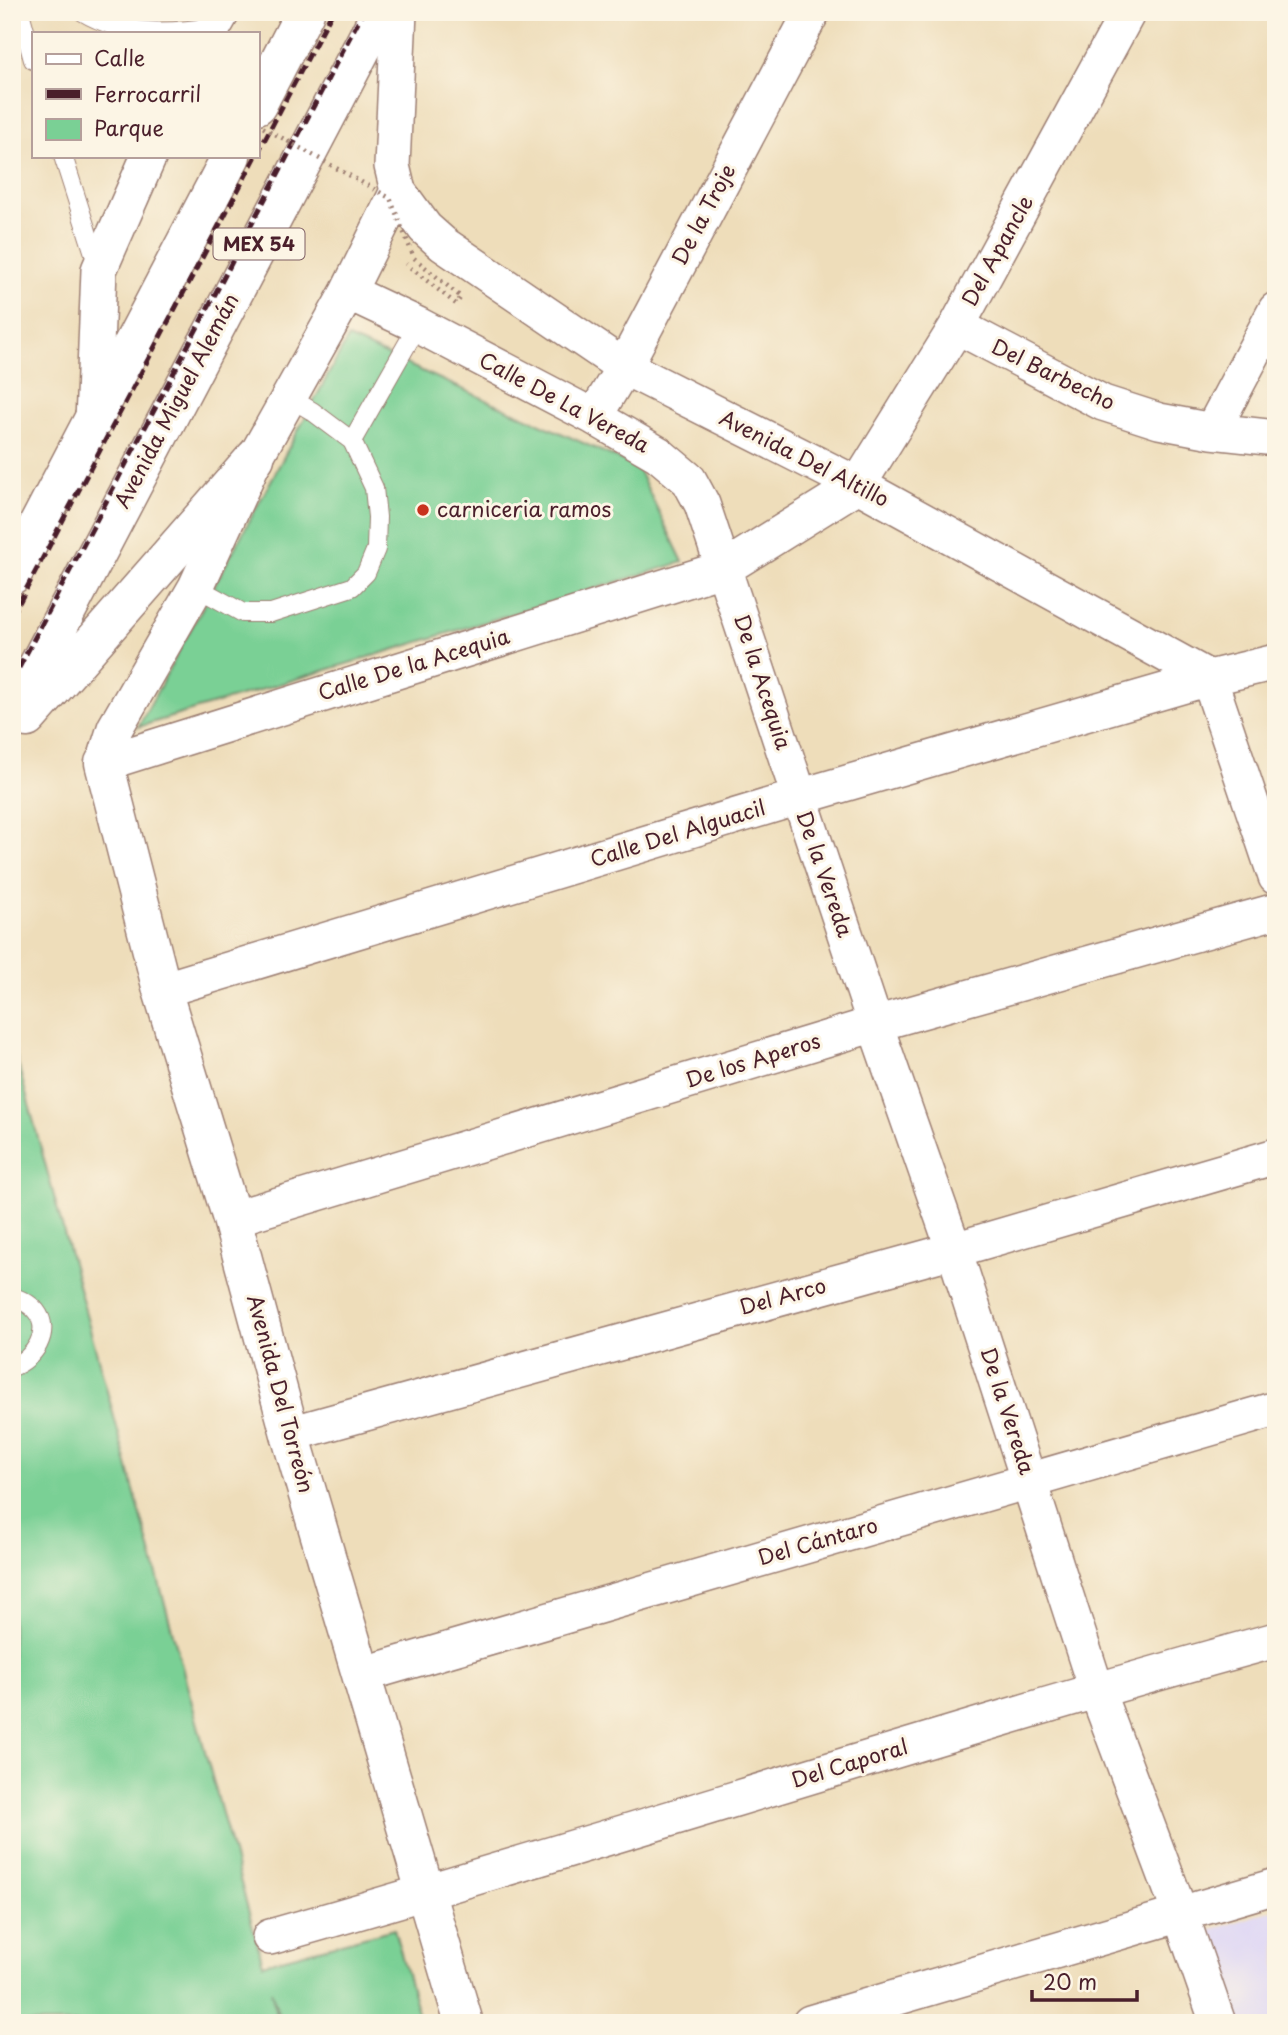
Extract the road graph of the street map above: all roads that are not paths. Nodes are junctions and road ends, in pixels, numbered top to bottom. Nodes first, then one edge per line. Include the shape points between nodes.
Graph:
1 (20, 12) edge
2 (83, 12) edge
3 (305, 12) edge
4 (381, 12) edge
5 (399, 12) edge
6 (812, 12) edge
7 (1128, 12) edge
8 (122, 19) edge
9 (216, 24) edge
10 (153, 32) edge
11 (172, 32) edge
12 (32, 56) edge
13 (259, 101) edge
14 (64, 158) edge
15 (148, 158) edge
16 (230, 158) edge
17 (398, 191) junction
18 (99, 270) junction
19 (348, 292) junction
20 (1276, 310) edge
21 (418, 325) junction
22 (957, 326) junction
23 (624, 367) junction
24 (290, 398) junction
25 (594, 417) junction
26 (93, 422) junction
27 (1212, 431) junction
28 (1276, 438) edge
29 (352, 441) junction
30 (255, 458) junction
31 (858, 485) junction
32 (725, 568) junction
33 (12, 575) edge
34 (196, 587) junction
35 (1276, 662) edge
36 (1209, 678) junction
37 (12, 715) edge
38 (12, 735) edge
39 (104, 763) junction
40 (799, 797) junction
41 (1276, 877) edge
42 (1276, 911) edge
43 (162, 990) junction
44 (875, 1024) junction
45 (1276, 1156) edge
46 (232, 1219) junction
47 (954, 1250) junction
48 (12, 1296) edge
49 (12, 1367) edge
50 (1276, 1409) edge
51 (290, 1434) junction
52 (1030, 1480) junction
53 (1276, 1640) edge
54 (361, 1675) junction
55 (1096, 1689) junction
56 (1276, 1885) edge
57 (425, 1893) junction
58 (1180, 1913) junction
59 (270, 1937) dead end
60 (464, 2023) edge
61 (810, 2023) edge
62 (1218, 2023) edge

1 - 12 lane
2 - 8 lane via 95,20
3 - 13 main road
4 - 37 main road, Avenida Miguel Alemán / MEX 54
5 - 17 street, Avenida Del Altillo via 392,166
6 - 23 street, De la Troje
7 - 22 street, Del Apancle
8 - 10 lane
9 - 11 lane
14 - 18 lane
15 - 18 street
16 - 26 main road, MEX 54
17 - 19 street
17 - 23 street, Avenida Del Altillo via 425,229 443,244
18 - 26 street
19 - 21 street, Calle De La Vereda
19 - 24 street
20 - 27 street
21 - 25 street, Calle De La Vereda
21 - 29 lane
22 - 27 street, Del Barbecho via 1103,403 1159,421
22 - 31 street, Del Apancle
23 - 25 street, De la Troje
23 - 31 street, Avenida Del Altillo
24 - 29 lane
24 - 30 street
25 - 32 street, Calle De La Vereda via 658,454 689,480
26 - 33 main road, MEX 54
27 - 28 street, Del Barbecho
29 - 34 lane via 374,488 377,517 376,549 366,573 352,587 271,613 243,613
30 - 34 street
30 - 38 main road
31 - 32 street, Calle De la Acequia
31 - 36 street, Avenida Del Altillo
32 - 39 street, Calle De la Acequia
32 - 40 street, De la Acequia
34 - 39 street via 115,728
35 - 36 street, Calle Del Alguacil
36 - 40 street, Calle Del Alguacil
36 - 41 street
39 - 43 main road, Avenida Del Torreón
40 - 43 street, Calle Del Alguacil
40 - 44 street, De la Vereda
42 - 44 street, De los Aperos
43 - 46 main road, Avenida Del Torreón
44 - 46 street, De los Aperos
44 - 47 street, De la Vereda
45 - 47 street, Del Arco
46 - 51 main road, Avenida Del Torreón
47 - 51 street, Del Arco
47 - 52 street, De la Vereda
48 - 49 lane via 38,1312 41,1338 34,1354
50 - 52 street, Del Cántaro
51 - 54 main road, Avenida Del Torreón
52 - 54 street, Del Cántaro
52 - 55 street, De la Vereda
53 - 55 street, Del Caporal
54 - 57 main road, Avenida Del Torreón
55 - 57 street, Del Caporal
55 - 58 street, De la Vereda
56 - 58 street
57 - 59 street, Del Caporal
57 - 60 main road, Avenida Del Torreón
58 - 61 street
58 - 62 street, De la Vereda

